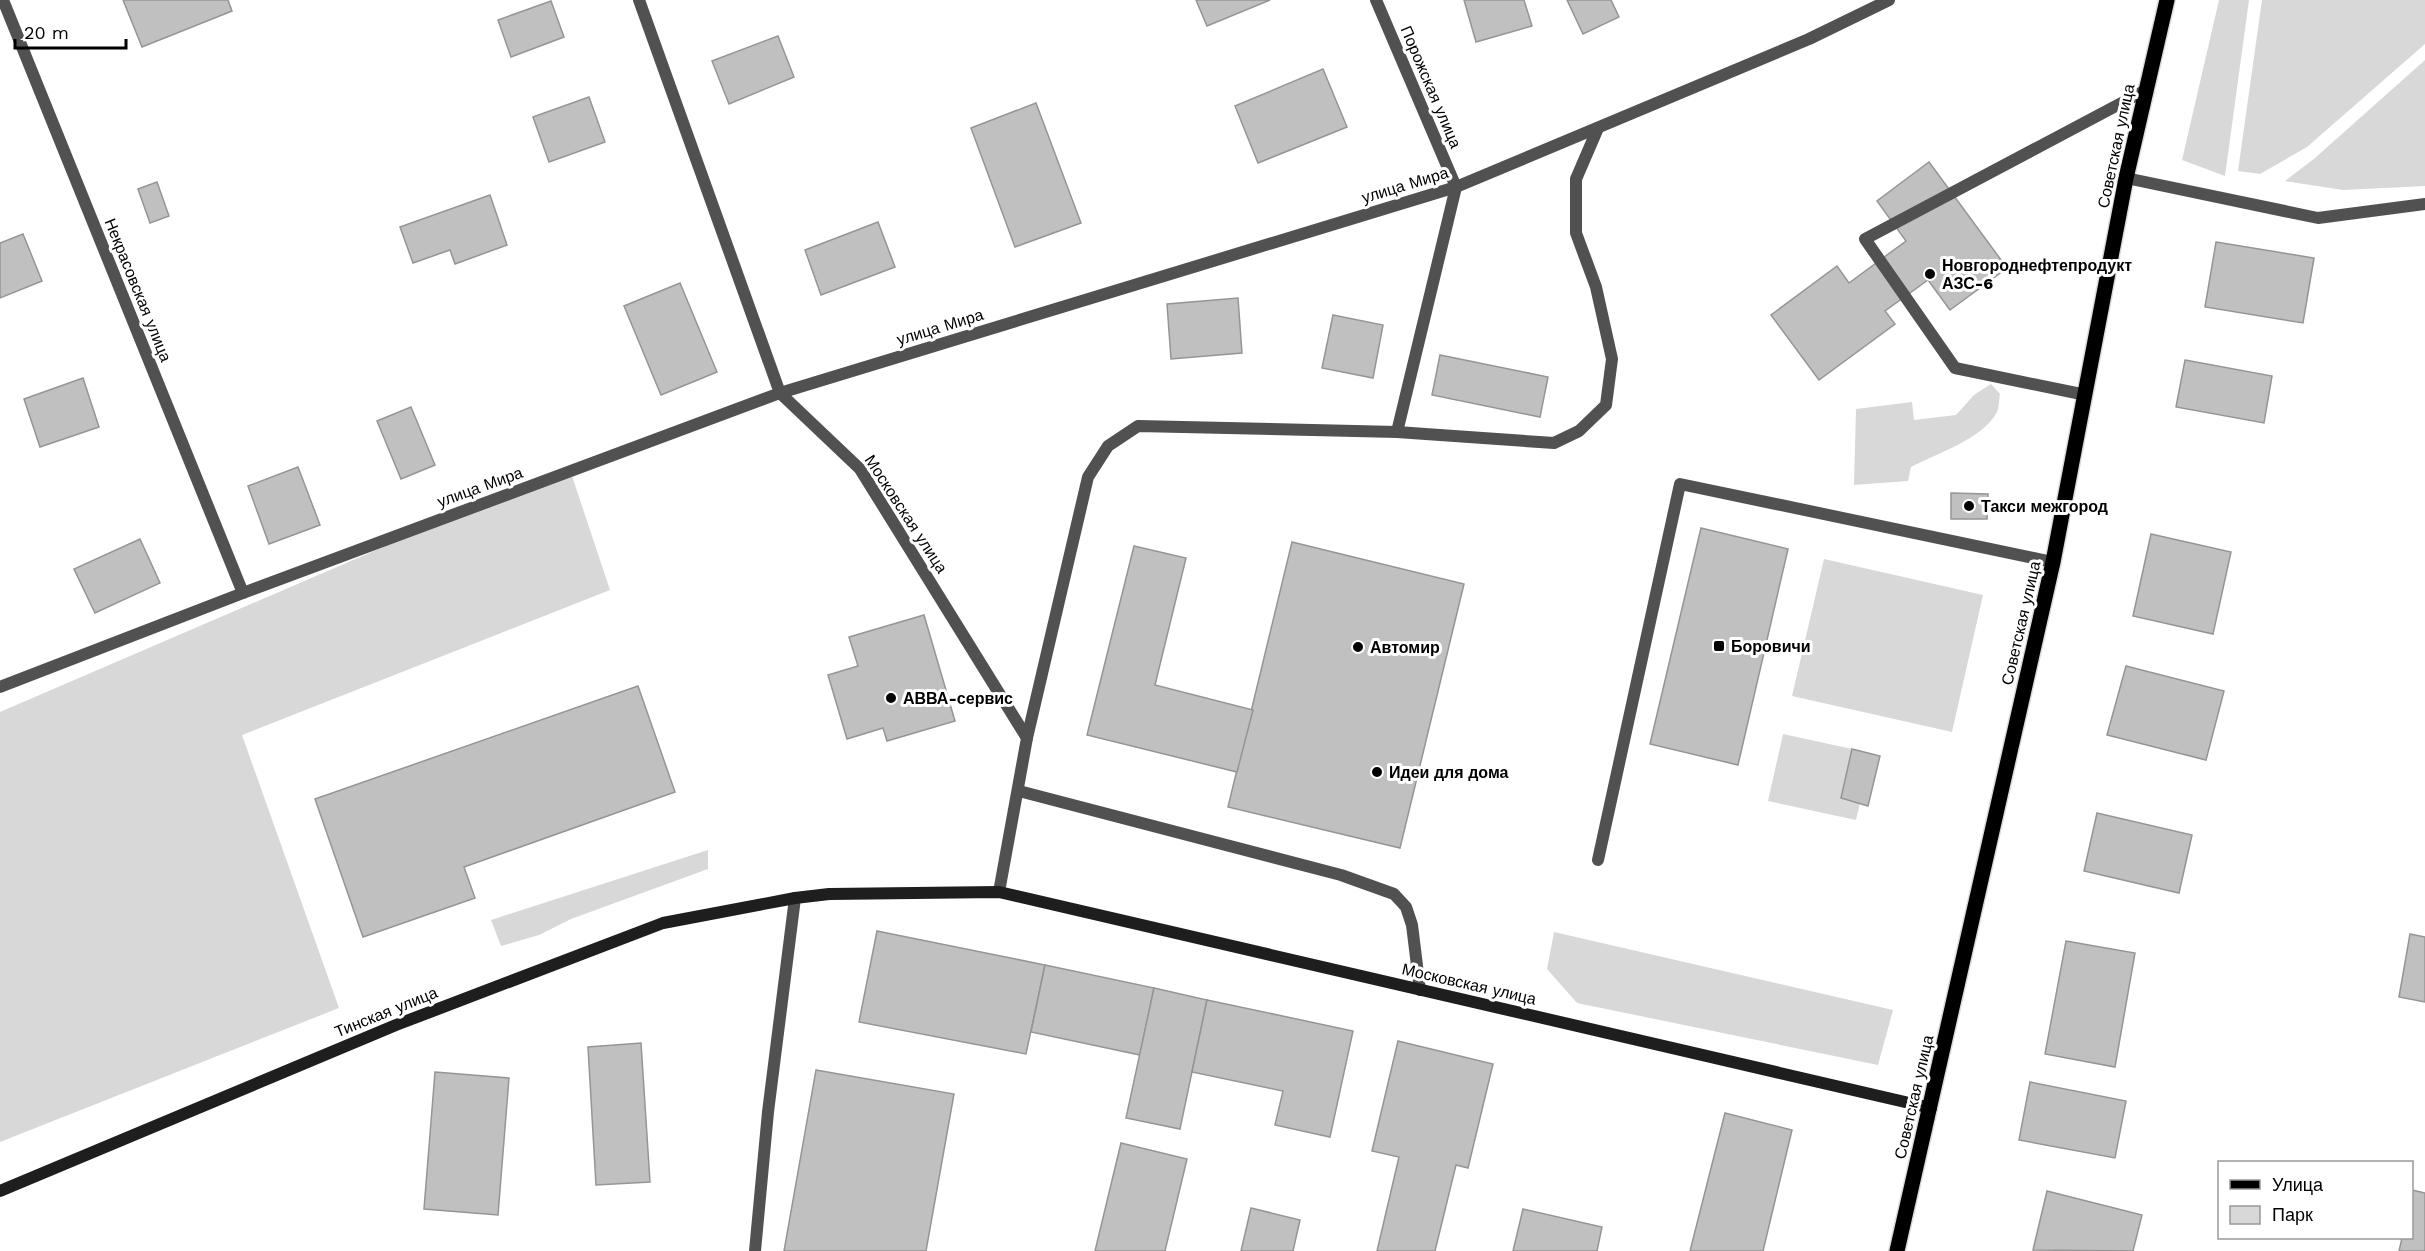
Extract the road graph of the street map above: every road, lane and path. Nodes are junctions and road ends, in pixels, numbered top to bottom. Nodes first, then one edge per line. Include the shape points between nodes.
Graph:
1 (3, 0) edge
2 (639, 0) edge
3 (1376, 0) edge
4 (1889, 0) edge
5 (2167, 0) edge
6 (2146, 90) junction
7 (1598, 128) junction
8 (2126, 178) junction
9 (1456, 187) junction
10 (2425, 204) edge
11 (780, 393) junction
12 (2086, 395) junction
13 (1397, 432) junction
14 (2053, 562) junction
15 (243, 593) junction
16 (0, 687) edge
17 (1027, 738) junction
18 (1019, 791) junction
19 (1598, 860) dead end
20 (999, 892) junction
21 (795, 898) junction
22 (1420, 990) junction
23 (1931, 1108) junction
24 (0, 1191) edge
25 (755, 1251) edge
26 (1897, 1251) edge

1 - 15 street, Некрасовская улица
2 - 11 street, Московская улица
3 - 9 street, Порожская улица
4 - 7 street, улица Мира via 1809,39
5 - 6 main road, Советская улица
6 - 8 main road, Советская улица
6 - 12 street via 1865,239 1955,368
7 - 9 street, улица Мира
7 - 13 street via 1576,179 1576,233 1596,287 1612,359 1606,405 1579,431 1554,443
8 - 10 street via 2318,218
8 - 12 main road, Советская улица
9 - 11 street, улица Мира
9 - 13 street
11 - 15 street, улица Мира
11 - 17 street, Московская улица via 860,469
12 - 14 main road, Советская улица
13 - 17 street via 1138,426 1108,446 1088,477
14 - 19 street via 1680,484
14 - 23 main road, Советская улица
15 - 16 street, улица Мира
17 - 18 street
18 - 20 street
18 - 22 street via 1341,875 1394,894 1406,907 1412,925
20 - 21 main road, Московская улица
20 - 22 main road, Московская улица
21 - 24 main road, Тинская улица via 663,923 396,1025
21 - 25 street
22 - 23 main road, Московская улица
23 - 26 main road, Советская улица

